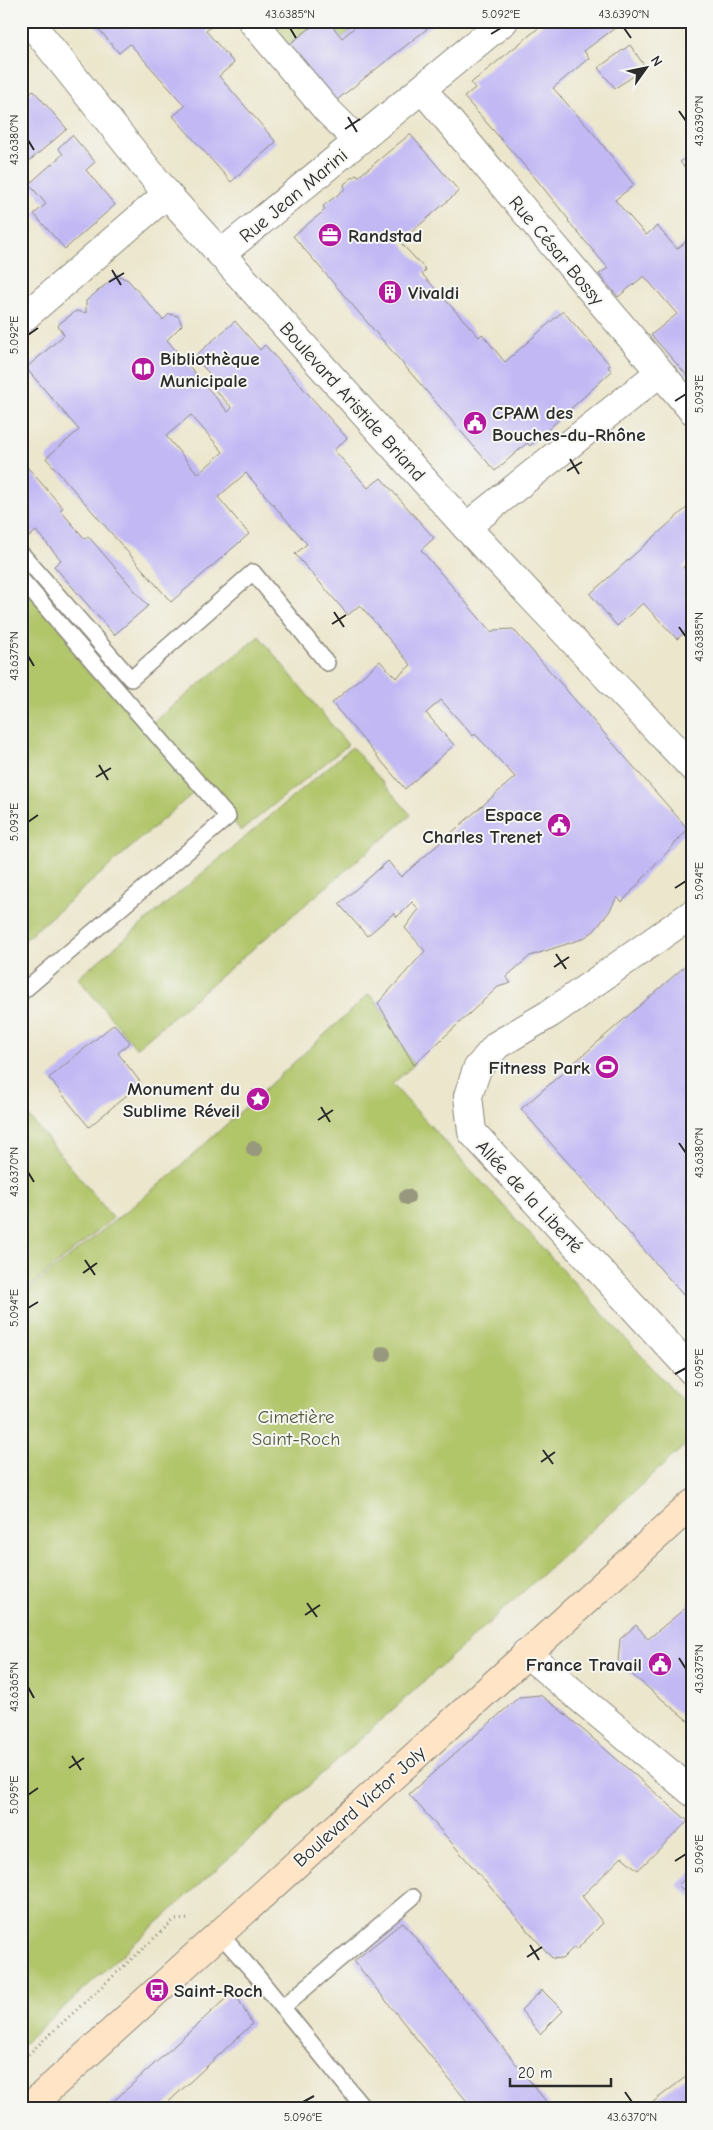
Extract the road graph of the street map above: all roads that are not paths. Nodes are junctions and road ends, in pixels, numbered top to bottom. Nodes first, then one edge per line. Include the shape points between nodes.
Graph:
1 (29, 21) edge
2 (252, 21) edge
3 (504, 21) edge
4 (423, 90) junction
5 (358, 141) junction
6 (167, 194) junction
7 (221, 254) junction
8 (21, 320) edge
9 (659, 373) junction
10 (692, 410) edge
11 (466, 527) junction
12 (21, 553) edge
13 (21, 579) edge
14 (327, 663) dead end
15 (692, 767) edge
16 (692, 914) edge
17 (21, 993) edge
18 (692, 1371) edge
19 (692, 1504) edge
20 (526, 1653) junction
21 (692, 1792) edge
22 (413, 1897) dead end
23 (219, 1933) junction
24 (283, 2007) junction
25 (27, 2109) edge
26 (365, 2109) edge

1 - 6 street, Boulevard Aristide Briand
2 - 5 street via 326,109
3 - 4 street, Rue Jean Marini
4 - 5 street, Rue Jean Marini
4 - 9 street, Rue César Bossy
5 - 7 street, Rue Jean Marini
6 - 7 street, Boulevard Aristide Briand
6 - 8 street
7 - 11 street, Boulevard Aristide Briand
9 - 10 street, Rue César Bossy
9 - 11 street
11 - 15 street, Boulevard Aristide Briand
12 - 14 lane via 131,679 254,572
13 - 17 lane via 228,817
16 - 18 street, Allée de la Liberté via 551,1013 497,1045 477,1069 468,1096 472,1132
19 - 20 main road, Boulevard Victor Joly
20 - 21 street
20 - 23 main road, Boulevard Victor Joly
22 - 24 lane
23 - 24 lane
23 - 25 main road, Boulevard Victor Joly
24 - 26 lane

